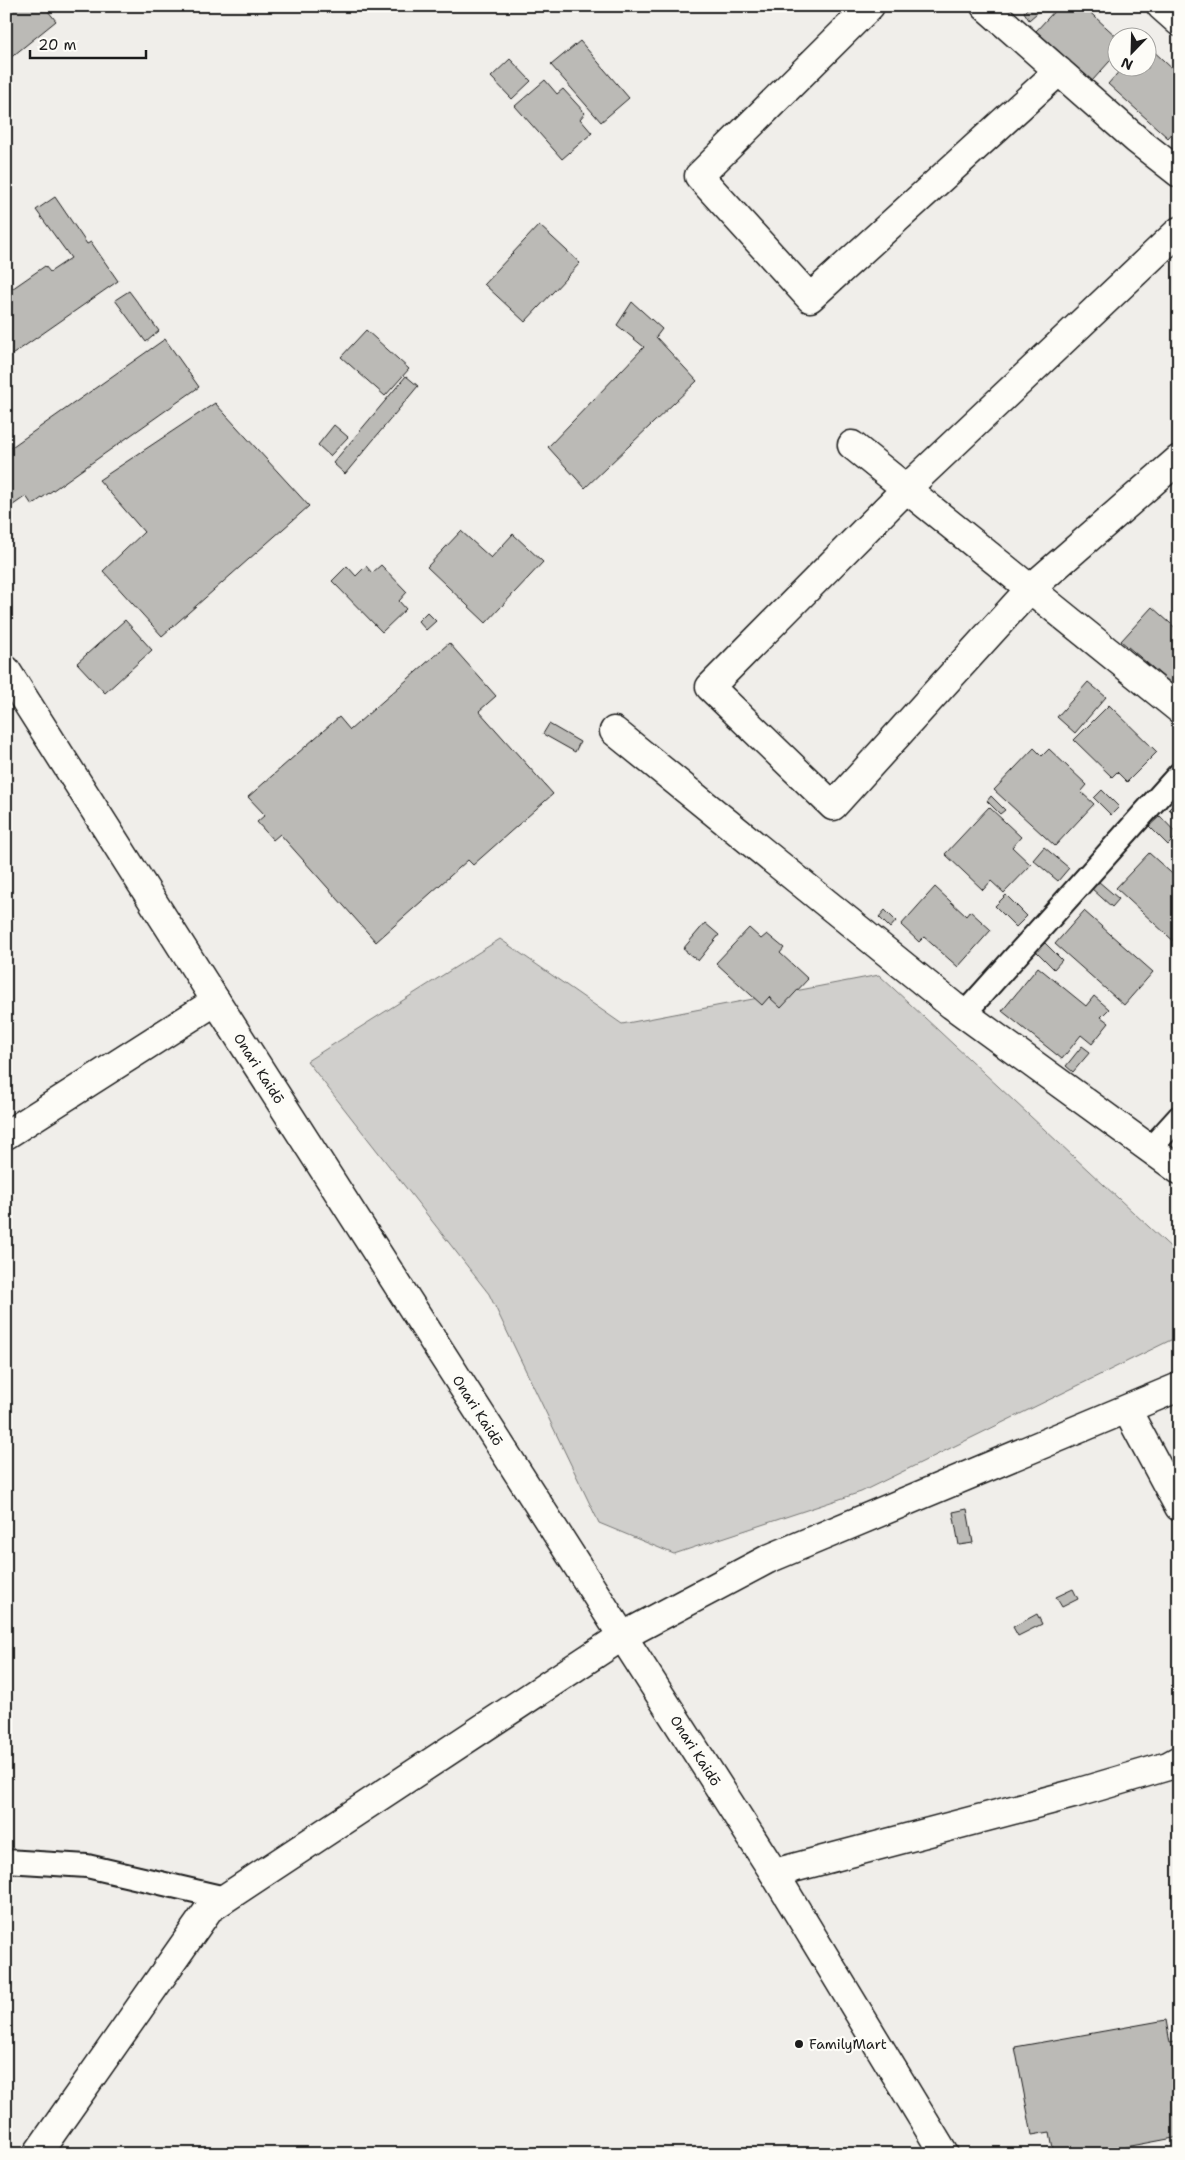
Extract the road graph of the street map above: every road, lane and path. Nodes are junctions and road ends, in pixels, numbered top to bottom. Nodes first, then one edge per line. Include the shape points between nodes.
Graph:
1 (870, 6) edge
2 (985, 6) edge
3 (1161, 6) edge
4 (1179, 22) edge
5 (1059, 71) junction
6 (1179, 173) edge
7 (1179, 231) edge
8 (852, 445) dead end
9 (1179, 459) edge
10 (906, 489) junction
11 (1030, 589) junction
12 (6, 670) edge
13 (1179, 709) edge
14 (614, 731) dead end
15 (1179, 774) edge
16 (216, 1002) junction
17 (964, 1014) junction
18 (1179, 1117) edge
19 (6, 1135) edge
20 (1150, 1149) junction
21 (1179, 1170) edge
22 (1179, 1387) edge
23 (1127, 1410) junction
24 (1179, 1508) edge
25 (622, 1637) junction
26 (1179, 1760) edge
27 (6, 1861) edge
28 (774, 1873) junction
29 (225, 1898) junction
30 (37, 2154) edge
31 (944, 2154) edge

1 - 5 street via 699,176 810,298
2 - 5 street
3 - 4 street
5 - 6 street
7 - 10 street
8 - 10 street
9 - 11 street
10 - 11 street
10 - 11 street via 710,687 833,806
11 - 13 street
12 - 16 street, Onari Kaidō
14 - 17 street
15 - 17 lane
16 - 19 street
16 - 25 street, Onari Kaidō
17 - 20 street
18 - 20 lane
20 - 21 street
22 - 23 street
23 - 24 street
23 - 25 street via 768,1559
25 - 28 street, Onari Kaidō
25 - 29 street
26 - 28 street via 1073,1794
27 - 29 lane via 87,1866
28 - 31 street, Onari Kaidō
29 - 30 street via 209,1909

